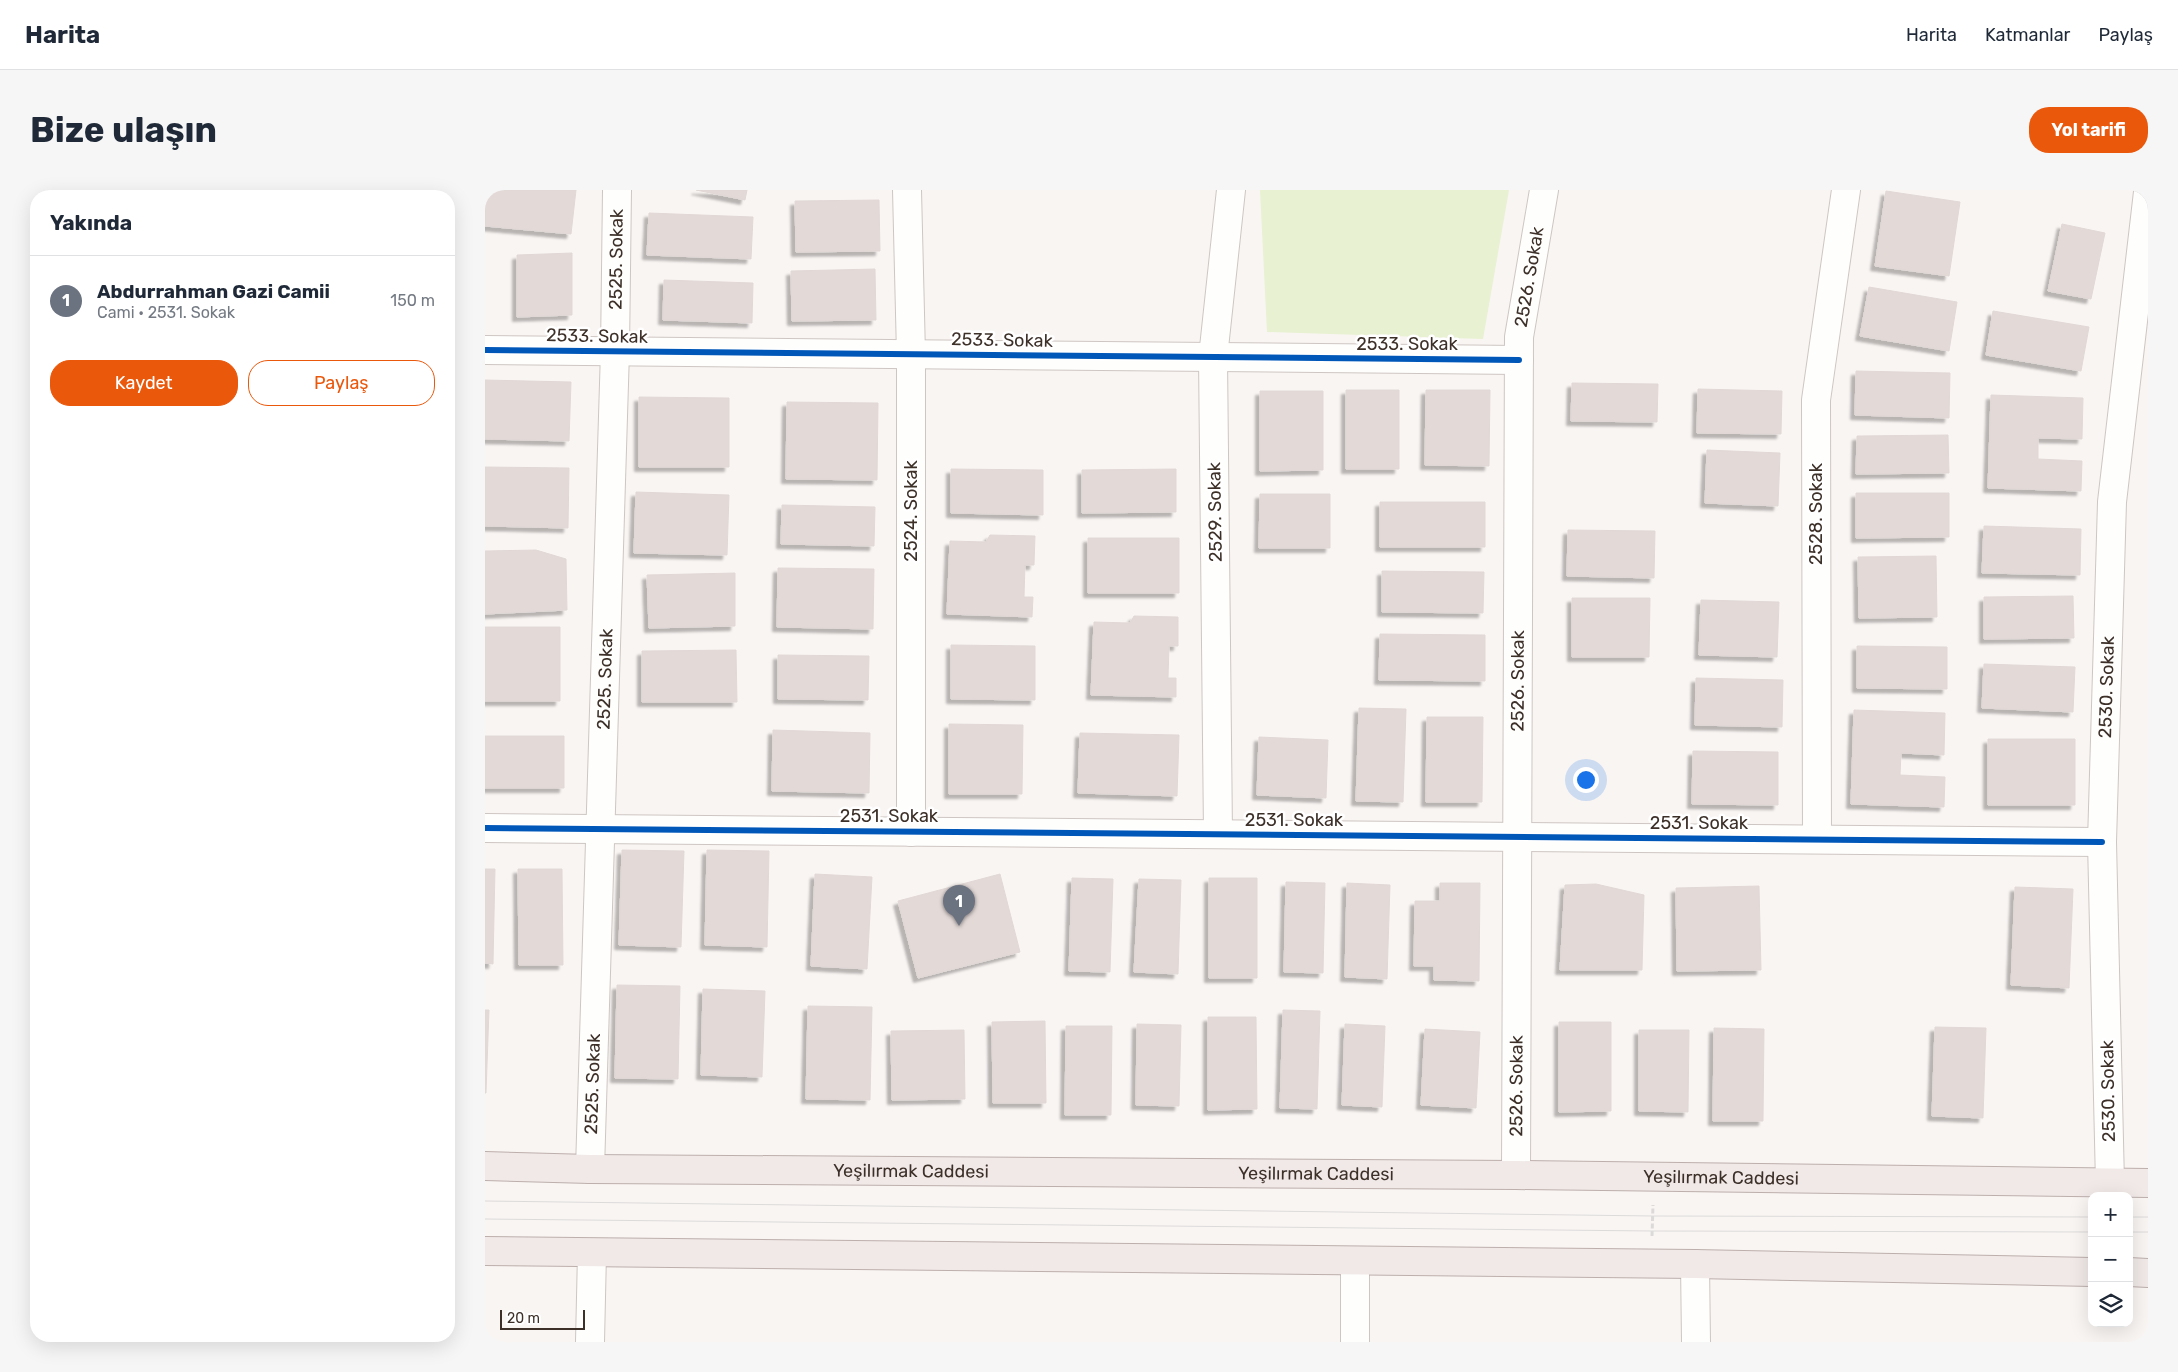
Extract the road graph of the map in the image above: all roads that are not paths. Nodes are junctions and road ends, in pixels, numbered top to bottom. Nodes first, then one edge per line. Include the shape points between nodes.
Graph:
1 (617, 190) edge
2 (907, 190) edge
3 (1231, 190) edge
4 (1544, 190) edge
5 (1846, 190) edge
6 (2148, 192) edge
7 (485, 350) edge
8 (615, 351) junction
9 (911, 354) junction
10 (1213, 357) junction
11 (1519, 360) junction
12 (485, 828) edge
13 (599, 829) junction
14 (911, 832) junction
15 (1218, 834) junction
16 (1518, 837) junction
17 (1817, 839) junction
18 (2102, 842) junction
19 (485, 1166) edge
20 (590, 1169) junction
21 (1515, 1175) junction
22 (2110, 1183) junction
23 (2148, 1183) edge
24 (485, 1251) edge
25 (592, 1253) junction
26 (1355, 1260) junction
27 (1695, 1264) junction
28 (2088, 1272) edge
29 (2133, 1272) edge
30 (2148, 1273) edge
31 (590, 1342) edge
32 (1355, 1342) edge
33 (1696, 1342) edge

1 - 8 street, 2525. Sokak
2 - 9 street, 2524. Sokak
3 - 10 street, 2529. Sokak
4 - 11 street, 2526. Sokak via 1519,337
5 - 17 street, 2528. Sokak via 1816,400
6 - 18 street, 2530. Sokak via 2112,502
7 - 8 street, 2533. Sokak
8 - 9 street, 2533. Sokak
8 - 13 street, 2525. Sokak
9 - 10 street, 2533. Sokak
9 - 14 street, 2524. Sokak
10 - 11 street, 2533. Sokak
10 - 15 street, 2529. Sokak
11 - 16 street, 2526. Sokak
12 - 13 street, 2531. Sokak
13 - 14 street, 2531. Sokak
13 - 20 street, 2525. Sokak
14 - 15 street, 2531. Sokak
15 - 16 street, 2531. Sokak
16 - 17 street, 2531. Sokak
16 - 21 street, 2526. Sokak
17 - 18 street, 2531. Sokak
18 - 22 street, 2530. Sokak
19 - 20 main road, Yeşilırmak Caddesi
20 - 21 main road, Yeşilırmak Caddesi
21 - 22 main road, Yeşilırmak Caddesi
22 - 23 main road, Yeşilırmak Caddesi
24 - 25 main road
25 - 26 main road
25 - 31 street
26 - 27 main road
26 - 32 street
27 - 28 main road
27 - 33 street
29 - 30 main road

